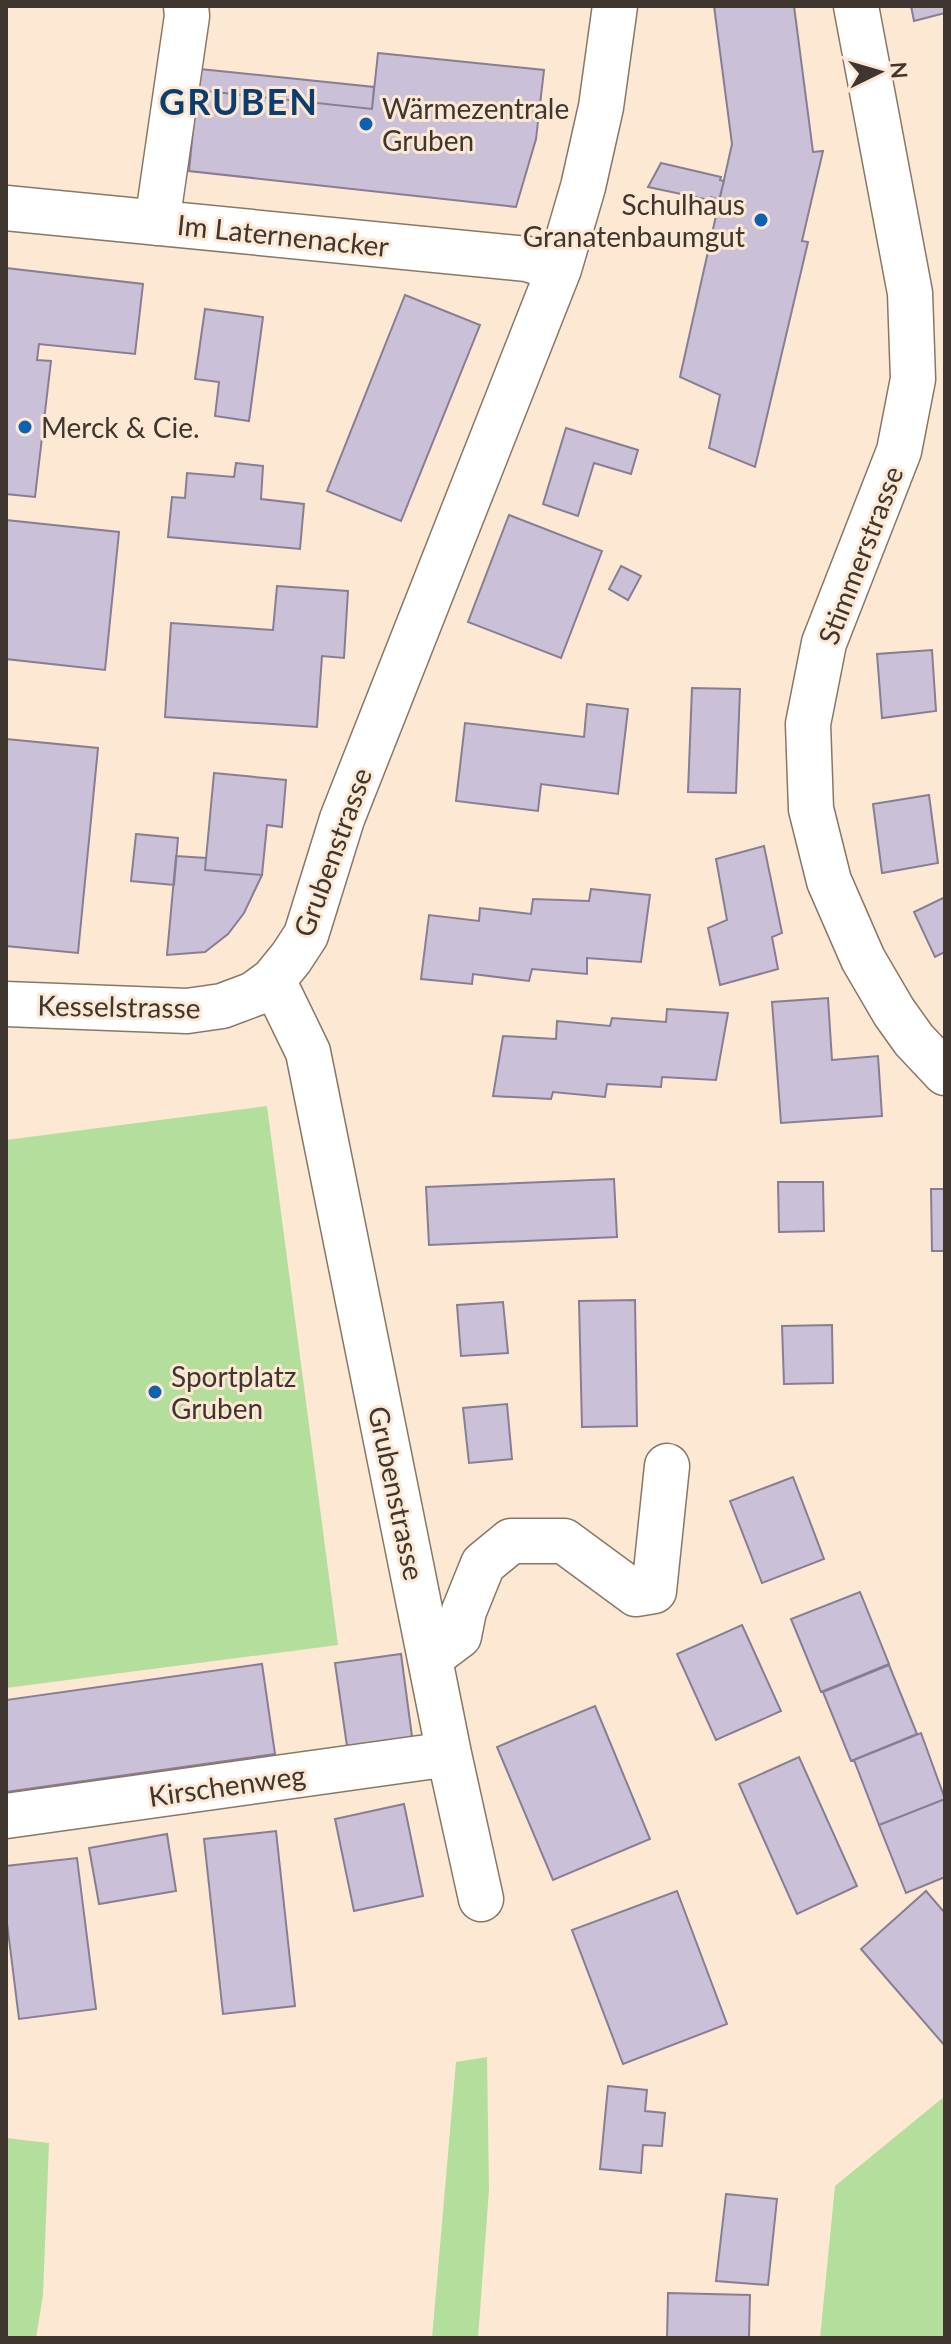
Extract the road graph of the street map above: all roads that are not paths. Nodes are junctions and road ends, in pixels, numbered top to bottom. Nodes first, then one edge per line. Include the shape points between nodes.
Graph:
1 (186, 6) edge
2 (615, 6) edge
3 (856, 6) edge
4 (6, 208) edge
5 (157, 223) junction
6 (559, 269) junction
7 (927, 294) edge
8 (273, 980) junction
9 (6, 1004) edge
10 (945, 1073) edge
11 (667, 1466) dead end
12 (431, 1657) junction
13 (449, 1754) junction
14 (6, 1816) edge
15 (481, 1899) dead end

1 - 5 street
2 - 6 street, Grubenstrasse via 601,107
3 - 7 street, Stimmerstrasse
4 - 5 street, Im Laternenacker
5 - 6 street, Im Laternenacker via 527,259
6 - 8 street, Grubenstrasse via 342,819 306,935
7 - 10 street, Stimmerstrasse via 899,451 824,643 808,724 811,809 829,881 863,959 908,1031
8 - 9 street, Kesselstrasse via 222,1006 187,1011
8 - 12 street, Grubenstrasse via 308,1052
11 - 12 street via 654,1591 636,1594 564,1541 511,1541 483,1564 459,1636
12 - 13 street, Grubenstrasse
13 - 14 street, Kirschenweg
13 - 15 street, Grubenstrasse

